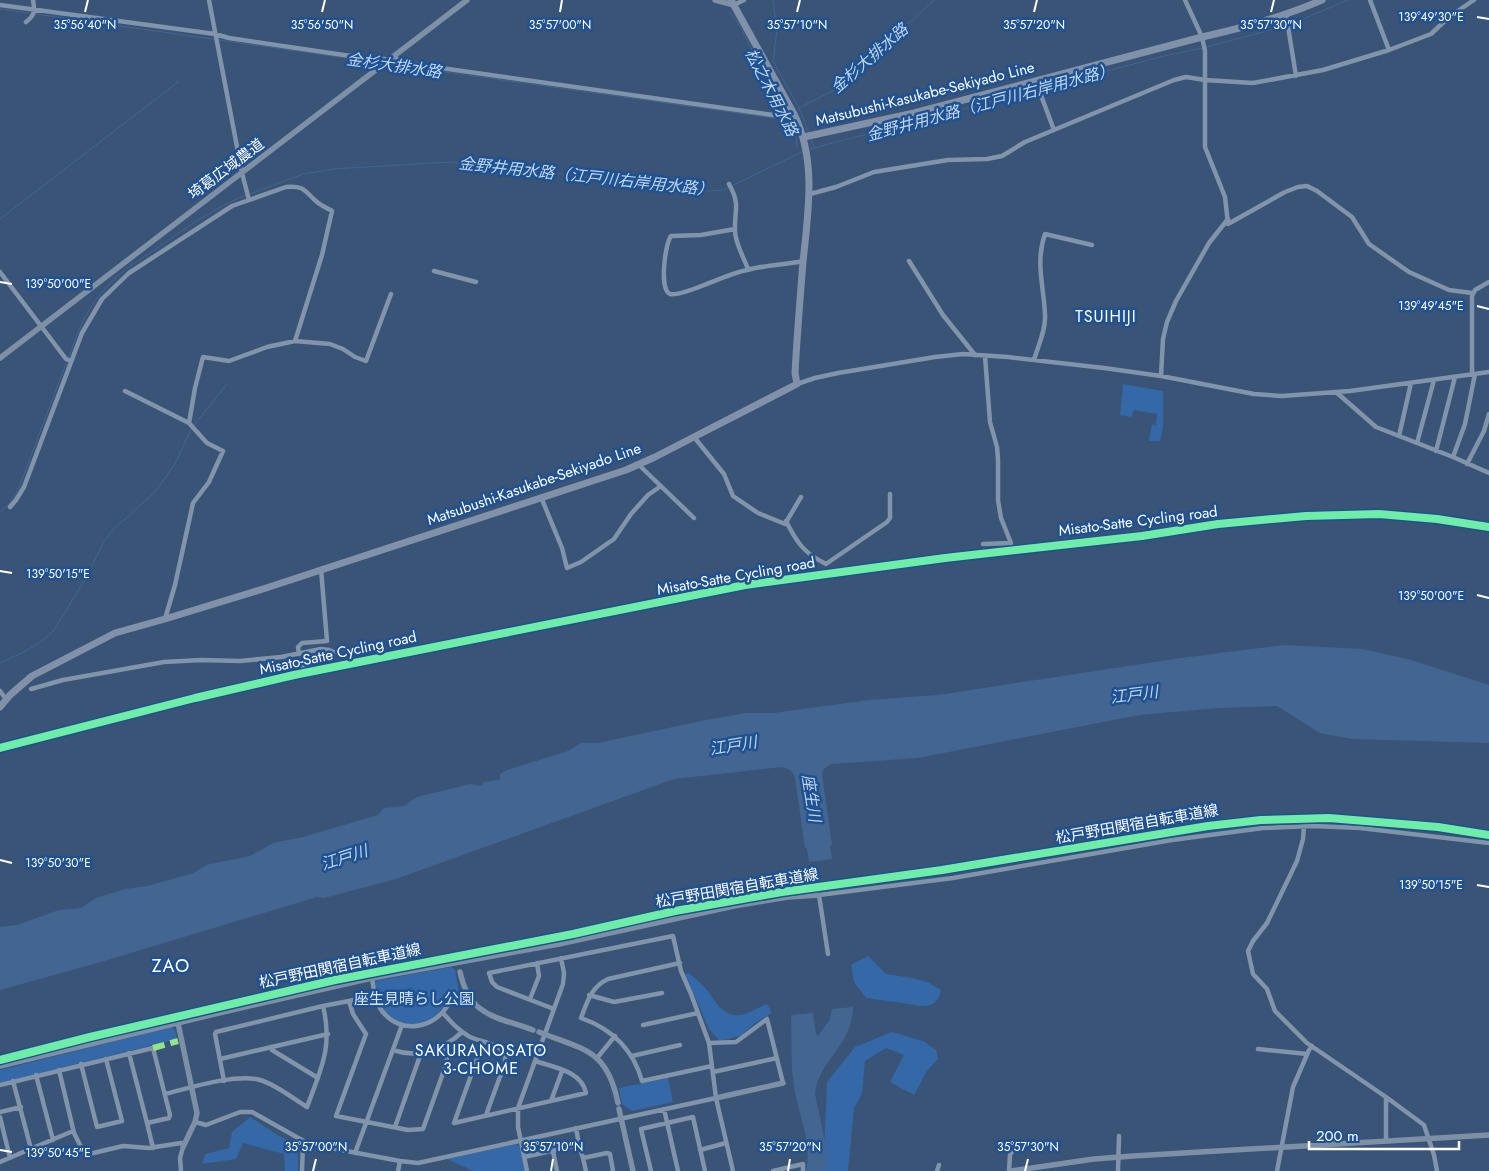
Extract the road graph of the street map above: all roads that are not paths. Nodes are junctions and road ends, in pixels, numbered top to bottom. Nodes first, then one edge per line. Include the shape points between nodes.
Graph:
1 (33, 0) edge
2 (209, 0) edge
3 (467, 0) edge
4 (716, 0) edge
5 (744, 0) edge
6 (1185, 0) edge
7 (1322, 0) edge
8 (1370, 0) edge
9 (1474, 0) edge
10 (733, 3) edge
11 (1464, 3) edge
12 (0, 5) edge
13 (35, 10) junction
14 (1286, 14) junction
15 (26, 22) dead end
16 (215, 34) junction
17 (1202, 37) junction
18 (1389, 50) junction
19 (395, 56) junction
20 (389, 61) junction
21 (1296, 76) junction
22 (1205, 80) junction
23 (1036, 82) junction
24 (784, 114) dead end
25 (1054, 130) junction
26 (804, 137) junction
27 (242, 173) junction
28 (731, 186) dead end
29 (810, 194) junction
30 (249, 200) junction
31 (1228, 219) junction
32 (735, 229) junction
33 (1092, 245) dead end
34 (804, 261) junction
35 (909, 261) dead end
36 (748, 269) junction
37 (434, 271) dead end
38 (0, 272) edge
39 (476, 282) dead end
40 (1489, 282) edge
41 (1472, 293) junction
42 (391, 294) dead end
43 (42, 326) junction
44 (295, 341) junction
45 (975, 355) junction
46 (985, 356) junction
47 (0, 358) edge
48 (69, 360) junction
49 (362, 360) junction
50 (1034, 360) junction
51 (359, 365) dead end
52 (1489, 372) edge
53 (1473, 374) junction
54 (1162, 376) junction
55 (1455, 377) junction
56 (1434, 380) junction
57 (1411, 383) junction
58 (797, 384) junction
59 (126, 391) dead end
60 (1336, 392) junction
61 (1489, 414) edge
62 (192, 426) junction
63 (1398, 436) junction
64 (694, 437) junction
65 (1417, 443) junction
66 (1436, 451) junction
67 (1453, 457) junction
68 (1468, 464) junction
69 (639, 465) junction
70 (1489, 473) edge
71 (661, 486) junction
72 (890, 494) dead end
73 (11, 496) dead end
74 (540, 497) junction
75 (801, 497) dead end
76 (16, 500) junction
77 (10, 507) dead end
78 (694, 518) dead end
79 (786, 521) junction
80 (983, 544) dead end
81 (321, 569) junction
82 (165, 620) junction
83 (329, 650) junction
84 (299, 654) junction
85 (340, 654) dead end
86 (298, 674) dead end
87 (31, 690) dead end
88 (0, 691) edge
89 (6, 699) junction
90 (0, 707) edge
91 (1304, 826) junction
92 (1489, 843) edge
93 (819, 895) junction
94 (828, 954) dead end
95 (561, 958) junction
96 (680, 962) junction
97 (537, 963) junction
98 (459, 967) junction
99 (372, 978) junction
100 (662, 993) dead end
101 (589, 995) junction
102 (375, 996) junction
103 (469, 998) junction
104 (530, 999) junction
105 (349, 1001) junction
106 (323, 1006) junction
107 (554, 1008) junction
108 (443, 1013) junction
109 (698, 1013) junction
110 (178, 1022) junction
111 (644, 1025) dead end
112 (402, 1026) junction
113 (462, 1032) junction
114 (539, 1032) junction
115 (328, 1034) junction
116 (615, 1036) junction
117 (483, 1042) junction
118 (709, 1043) junction
119 (680, 1045) dead end
120 (1312, 1046) junction
121 (271, 1047) junction
122 (442, 1047) junction
123 (1258, 1049) dead end
124 (393, 1050) junction
125 (130, 1053) junction
126 (421, 1054) junction
127 (1307, 1054) junction
128 (632, 1056) junction
129 (106, 1058) junction
130 (597, 1058) junction
131 (777, 1058) junction
132 (220, 1059) junction
133 (535, 1061) junction
134 (81, 1064) junction
135 (0, 1066) edge
136 (712, 1066) junction
137 (59, 1070) junction
138 (562, 1071) junction
139 (713, 1072) junction
140 (36, 1075) junction
141 (318, 1078) junction
142 (13, 1081) junction
143 (224, 1081) junction
144 (783, 1083) joint
145 (0, 1085) edge
146 (190, 1088) junction
147 (165, 1094) junction
148 (1386, 1097) junction
149 (716, 1098) junction
150 (551, 1101) junction
151 (21, 1107) junction
152 (518, 1108) junction
153 (664, 1109) junction
154 (0, 1112) edge
155 (486, 1115) junction
156 (0, 1117) edge
157 (621, 1119) junction
158 (195, 1122) junction
159 (366, 1122) junction
160 (147, 1123) junction
161 (668, 1123) junction
162 (395, 1128) junction
163 (576, 1128) junction
164 (73, 1131) junction
165 (1489, 1135) edge
166 (1119, 1136) dead end
167 (1428, 1138) junction
168 (53, 1140) junction
169 (520, 1141) junction
170 (1386, 1141) junction
171 (303, 1142) junction
172 (726, 1143) junction
173 (579, 1145) junction
174 (184, 1146) junction
175 (152, 1148) junction
176 (1014, 1148) dead end
177 (1281, 1148) junction
178 (31, 1149) junction
179 (700, 1150) junction
180 (553, 1151) junction
181 (355, 1153) junction
182 (524, 1157) junction
183 (1118, 1157) junction
184 (10, 1158) junction
185 (583, 1158) junction
186 (400, 1161) junction
187 (0, 1162) edge
188 (939, 1165) dead end
189 (181, 1171) edge
190 (302, 1171) edge
191 (398, 1171) edge
192 (527, 1171) edge
193 (557, 1171) edge
194 (586, 1171) edge
195 (613, 1171) edge
196 (633, 1171) edge
197 (651, 1171) edge
198 (678, 1171) edge
199 (705, 1171) edge
200 (732, 1171) edge
201 (773, 1171) edge
202 (803, 1171) edge
203 (937, 1171) edge
204 (1010, 1171) edge
205 (1118, 1171) edge
206 (1277, 1171) edge
207 (1437, 1171) edge

1 - 13 street
2 - 16 street
3 - 19 street, 埼葛広域農道
4 - 10 street
5 - 10 street
6 - 17 street
7 - 14 main road, Matsubushi-Kasukabe-Sekiyado Line
8 - 18 street
9 - 11 street
10 - 26 main road
11 - 18 street via 1431,34
12 - 13 street
13 - 15 street
13 - 16 street
14 - 17 main road, Matsubushi-Kasukabe-Sekiyado Line
14 - 21 street
16 - 20 street
16 - 27 street
17 - 22 street
17 - 23 main road, Matsubushi-Kasukabe-Sekiyado Line
18 - 21 street
19 - 20 street, 埼葛広域農道
19 - 24 street via 399,62 486,75
20 - 27 street, 埼葛広域農道
21 - 22 street via 1253,83
22 - 25 street via 1186,77 1174,80
22 - 31 street via 1205,147 1225,197
23 - 25 street
23 - 26 main road, Matsubushi-Kasukabe-Sekiyado Line via 880,122
25 - 29 street via 1002,156 948,160 874,172 836,188
26 - 29 main road, Matsubushi-Kasukabe-Sekiyado Line
27 - 30 street
27 - 43 street, 埼葛広域農道
28 - 32 street via 736,201
29 - 34 main road, Matsubushi-Kasukabe-Sekiyado Line
30 - 44 street via 286,187 299,187 332,211
30 - 48 street via 232,206 118,282 88,320
31 - 41 street via 1228,224 1285,192 1307,186 1352,217 1369,244 1409,272 1449,290
31 - 54 street via 1209,243 1167,322
32 - 36 street
32 - 36 street via 671,236 664,263 666,287 671,294 677,293
33 - 50 street via 1045,234 1040,274 1046,316
34 - 36 street
34 - 58 main road, Matsubushi-Kasukabe-Sekiyado Line via 795,373
35 - 45 street via 943,315
37 - 39 street
38 - 43 street
40 - 41 street
41 - 53 street
42 - 49 street via 366,361
43 - 47 street, 埼葛広域農道
43 - 48 street
44 - 49 street via 330,344
44 - 62 street via 229,361 202,358 195,388
45 - 46 street
45 - 58 street via 910,361 826,375
46 - 50 street
46 - 80 street via 990,422 997,447 998,500 1011,543
48 - 76 street via 24,487
49 - 51 street
50 - 54 street
52 - 53 street
53 - 55 street
53 - 67 street via 1465,424
54 - 60 street via 1254,394 1282,396
55 - 56 street
55 - 66 street
56 - 57 street
56 - 65 street
57 - 60 street
57 - 63 street
58 - 64 main road, Matsubushi-Kasukabe-Sekiyado Line
59 - 62 street
60 - 63 street via 1376,428
61 - 68 street
62 - 82 street via 207,443 223,451 209,482 193,503
63 - 65 street
64 - 69 main road, Matsubushi-Kasukabe-Sekiyado Line
64 - 79 street via 724,474 733,496 758,514 785,524
65 - 66 street
66 - 67 street
67 - 68 street
68 - 70 street
69 - 71 street
69 - 74 main road, Matsubushi-Kasukabe-Sekiyado Line
71 - 74 street via 631,514 614,539 567,568
71 - 78 street
72 - 79 street via 890,518 824,565 798,544
73 - 76 street
74 - 81 main road, Matsubushi-Kasukabe-Sekiyado Line
75 - 79 street
76 - 77 street
81 - 82 main road, Matsubushi-Kasukabe-Sekiyado Line
81 - 84 street via 327,642 299,644
82 - 89 main road, Matsubushi-Kasukabe-Sekiyado Line via 103,637 32,676
83 - 84 street
83 - 85 street
83 - 86 street via 327,656 300,668
84 - 87 street via 240,662 201,660 147,664 63,680
88 - 89 street
89 - 90 main road, Matsubushi-Kasukabe-Sekiyado Line
91 - 92 street via 1360,828
91 - 93 street via 1210,835 953,878
91 - 120 street via 1300,855 1248,955 1253,974 1267,989 1275,1011
93 - 94 street
93 - 98 street via 734,906
95 - 96 street via 673,936
95 - 97 street
95 - 107 street via 563,984
96 - 101 street via 608,979
96 - 109 street
97 - 104 street via 539,976
97 - 104 street via 489,973 497,987
98 - 99 street
98 - 103 street
99 - 102 street
99 - 110 street
100 - 101 street via 614,1002
101 - 116 street via 581,1018
102 - 105 street
102 - 112 street via 388,1018
103 - 108 street via 449,1002
103 - 114 street via 485,1012
104 - 107 street
105 - 106 street
105 - 159 street via 366,1034 336,1116
106 - 115 street
106 - 132 street via 216,1032
107 - 114 street
108 - 112 street via 433,1022 421,1026
108 - 113 street
109 - 111 street
109 - 118 street
110 - 135 street
110 - 146 street
112 - 124 street
113 - 117 street
113 - 122 street
114 - 130 street
114 - 133 street
115 - 121 street
115 - 141 street
116 - 128 street
116 - 130 street
117 - 155 street via 502,1050 506,1059
117 - 155 street via 454,1123
118 - 131 street via 736,1042 767,1020
118 - 136 street
119 - 128 street
120 - 127 street
120 - 148 street
121 - 132 street
121 - 141 street
122 - 126 street
122 - 162 street via 447,1062 424,1126 418,1130
123 - 127 street
124 - 126 street
124 - 159 street
125 - 129 street
125 - 147 street via 153,1048
125 - 160 street
126 - 162 street
127 - 177 street via 1293,1087
128 - 136 street via 642,1081
129 - 134 street
129 - 134 street via 122,1121 97,1126
130 - 157 street via 614,1083
131 - 139 street
131 - 144 street
132 - 143 street
133 - 138 street
133 - 152 street
134 - 137 street
136 - 139 street
137 - 140 street
137 - 164 street
138 - 150 street
138 - 150 street via 578,1078 586,1093
139 - 149 street
140 - 142 street
140 - 168 street
141 - 143 street via 307,1107 260,1080
142 - 145 street
142 - 151 street
143 - 146 street
144 - 149 street
146 - 147 street
146 - 158 street via 197,1113
147 - 160 street via 169,1118
148 - 167 street via 1421,1122
148 - 170 street
149 - 153 street
149 - 172 street
150 - 152 street
151 - 154 street
151 - 178 street
152 - 155 street
152 - 169 street
153 - 157 street
153 - 161 street
156 - 184 street
157 - 163 street
157 - 196 street
158 - 171 street via 206,1125 240,1112 252,1112
158 - 174 street
159 - 162 street
159 - 181 street
160 - 175 street
161 - 179 street via 693,1118
161 - 197 street via 641,1129
161 - 198 street
163 - 169 street
163 - 173 street
164 - 168 street
164 - 175 street via 85,1155 123,1146
165 - 167 street
166 - 183 street
167 - 170 street
167 - 207 street
168 - 178 street
169 - 182 street
169 - 186 street via 423,1162
170 - 177 street
171 - 181 street
171 - 190 street
172 - 179 street
172 - 200 street
173 - 180 street
173 - 185 street
174 - 175 street via 181,1143
174 - 189 street via 180,1158
176 - 204 street via 1010,1155
177 - 183 street
177 - 206 street
178 - 184 street
179 - 199 street
180 - 182 street
180 - 193 street
181 - 186 street
182 - 192 street
183 - 204 street
183 - 205 street
184 - 187 street
185 - 194 street
185 - 195 street via 610,1154
186 - 191 street
188 - 203 street
201 - 202 street via 803,1164

